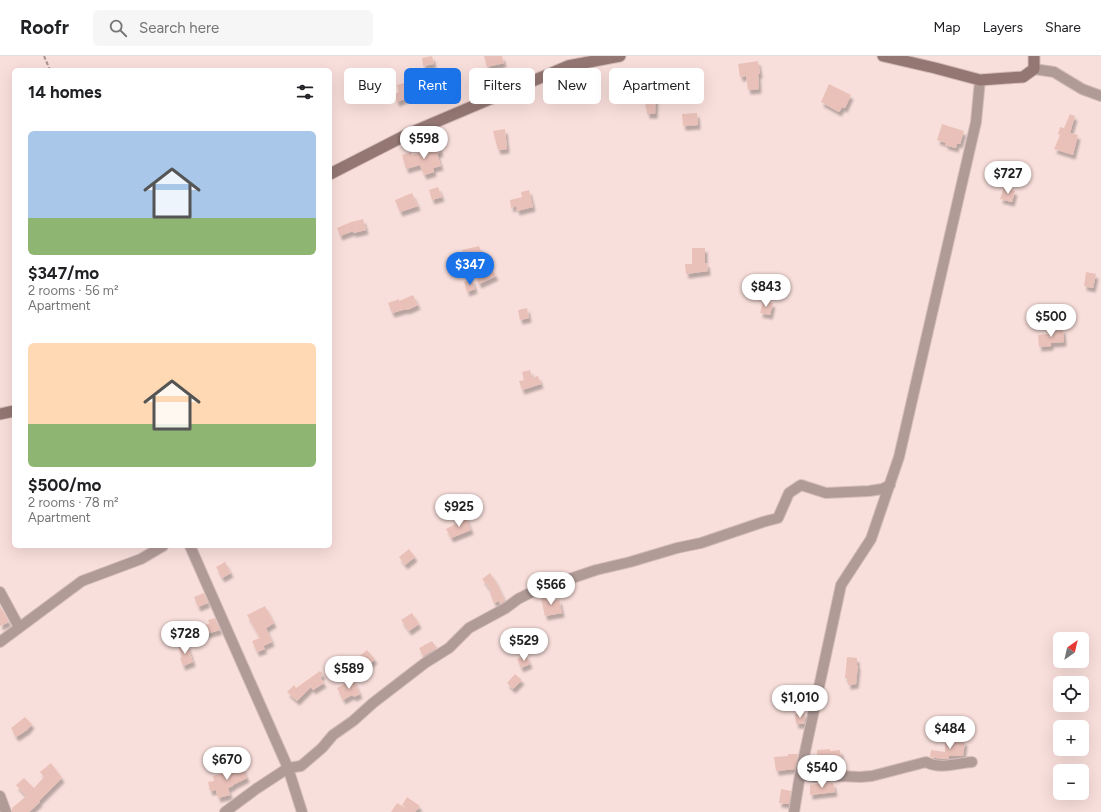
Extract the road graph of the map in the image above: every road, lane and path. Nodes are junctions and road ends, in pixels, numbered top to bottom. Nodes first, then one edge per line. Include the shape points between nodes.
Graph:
1 (44, 56) edge
2 (620, 56) edge
3 (884, 56) edge
4 (1034, 56) edge
5 (49, 68) edge
6 (1034, 69) junction
7 (980, 80) junction
8 (1101, 96) edge
9 (332, 173) edge
10 (12, 411) edge
11 (0, 414) edge
12 (890, 485) junction
13 (159, 548) edge
14 (191, 548) edge
15 (0, 592) edge
16 (19, 628) junction
17 (0, 642) edge
18 (972, 762) dead end
19 (288, 768) junction
20 (800, 775) junction
21 (0, 796) edge
22 (6, 812) edge
23 (225, 812) edge
24 (302, 812) edge
25 (794, 812) edge

1 - 5 path
2 - 9 main road via 568,66 410,133
3 - 7 main road
4 - 6 main road
6 - 7 main road via 1023,77
6 - 8 street via 1054,72 1082,89
7 - 12 street via 976,122 899,457
10 - 11 main road
12 - 19 street via 869,491 826,493 801,485 789,493 778,518 701,543 596,570 534,591 469,628 449,648 425,663 333,735 301,766
12 - 20 street via 871,539 841,585
13 - 16 street via 141,559 82,581
14 - 19 street
15 - 16 street
16 - 17 street
18 - 20 street via 943,767 926,762 860,778 816,778
19 - 23 street
19 - 24 street
20 - 25 street
21 - 22 street

